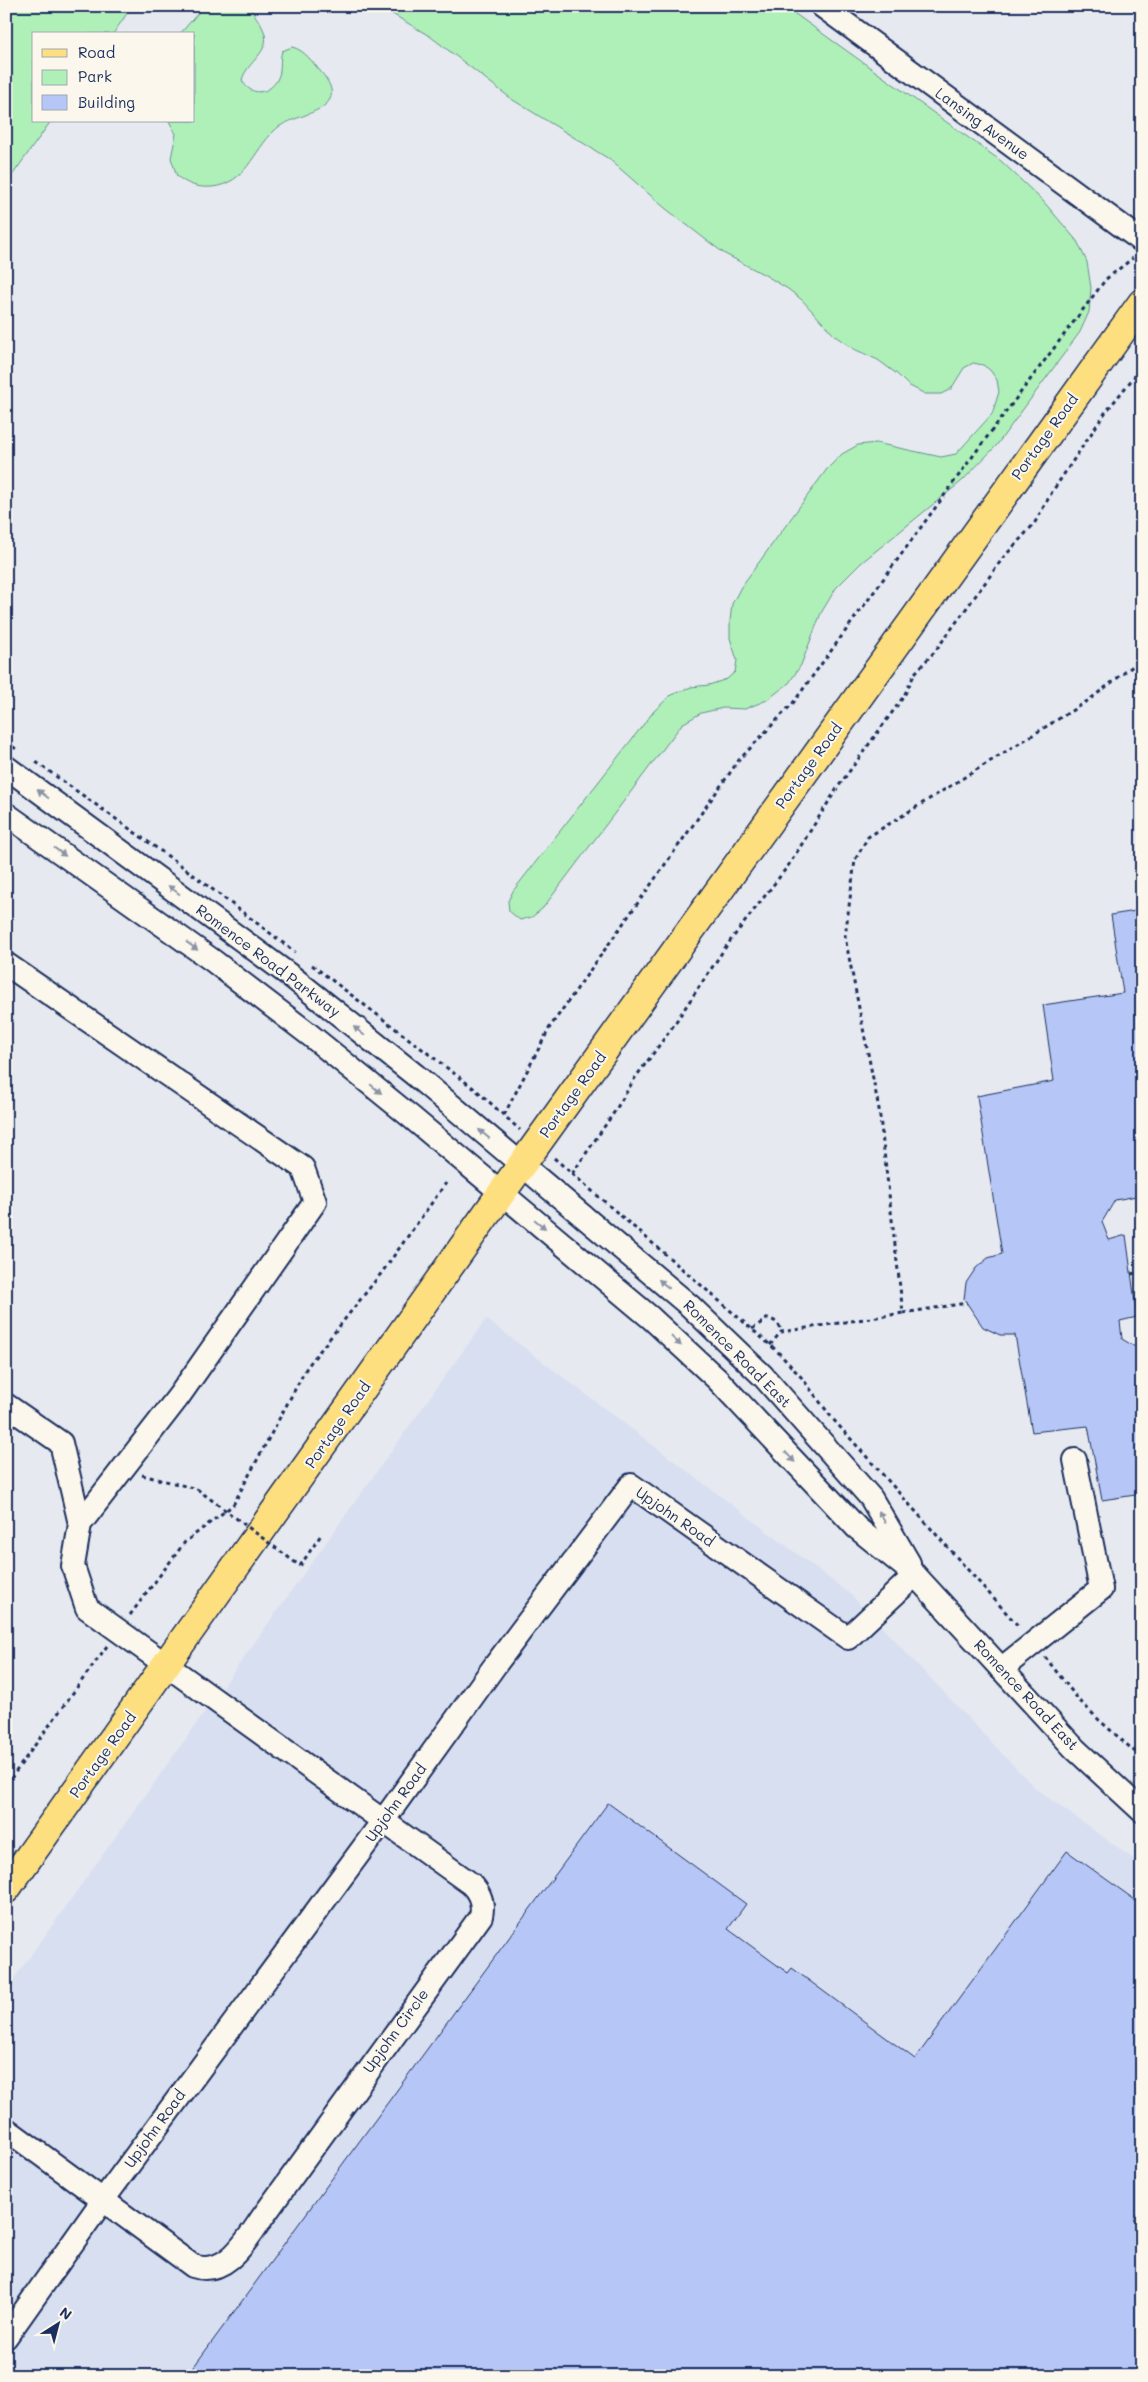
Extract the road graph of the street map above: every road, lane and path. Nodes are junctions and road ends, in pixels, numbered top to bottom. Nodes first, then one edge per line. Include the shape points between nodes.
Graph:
1 (822, 6) edge
2 (1139, 248) edge
3 (1142, 303) edge
4 (1142, 368) edge
5 (1142, 659) edge
6 (6, 767) edge
7 (6, 814) edge
8 (6, 964) edge
9 (504, 1115) dead end
10 (521, 1166) junction
11 (572, 1174) dead end
12 (446, 1183) dead end
13 (502, 1193) junction
14 (1142, 1272) edge
15 (1131, 1274) dead end
16 (967, 1303) dead end
17 (904, 1313) junction
18 (752, 1329) dead end
19 (781, 1332) junction
20 (770, 1345) dead end
21 (6, 1405) edge
22 (1075, 1460) dead end
23 (123, 1469) junction
24 (80, 1524) junction
25 (321, 1535) dead end
26 (915, 1575) junction
27 (118, 1631) junction
28 (167, 1665) junction
29 (1001, 1669) junction
30 (6, 1785) edge
31 (1142, 1811) edge
32 (383, 1821) junction
33 (6, 1889) edge
34 (6, 2129) edge
35 (103, 2200) junction
36 (6, 2337) edge

1 - 2 street, Lansing Avenue
2 - 9 path via 1127,265 1106,279 793,703 739,760 550,1027
3 - 10 main road, Portage Road
4 - 11 path via 1105,414 1034,524 1003,558 936,650 915,673 904,696 838,787 788,866 727,945
5 - 17 path via 1089,700 868,837 855,860 845,937 879,1109
10 -> 6 street, Romence Road Parkway via 292,978
7 -> 13 street via 269,1003
8 - 23 street via 303,1168 315,1202 179,1396
10 - 13 main road, Portage Road
26 -> 10 street, Romence Road East via 871,1498 763,1376 690,1306
12 - 27 path via 383,1271 307,1367 234,1505 185,1542
13 -> 26 street, Romence Road East via 679,1343 857,1528
13 - 28 main road, Portage Road
14 - 15 path
16 - 17 path
17 - 19 path
18 - 19 path via 768,1318 775,1320
19 - 20 path
21 - 24 street via 61,1443
22 - 29 street via 1101,1589
23 - 24 street
23 - 25 path, bridge via 197,1489 300,1566
24 - 27 street, Upjohn Circle via 73,1566 87,1608
26 - 29 street, Romence Road East
26 - 32 street, Upjohn Road via 848,1638 631,1485
27 - 28 street, Upjohn Circle
27 - 30 path
28 - 32 street, Upjohn Circle
28 - 33 main road, Portage Road
29 - 31 street, Romence Road East via 1074,1749
32 - 35 street, Upjohn Road
32 - 35 street, Upjohn Circle via 471,1884 483,1910 267,2210 226,2262 203,2269 193,2266
34 - 35 street, Upjohn Circle
35 - 36 street, Upjohn Road

